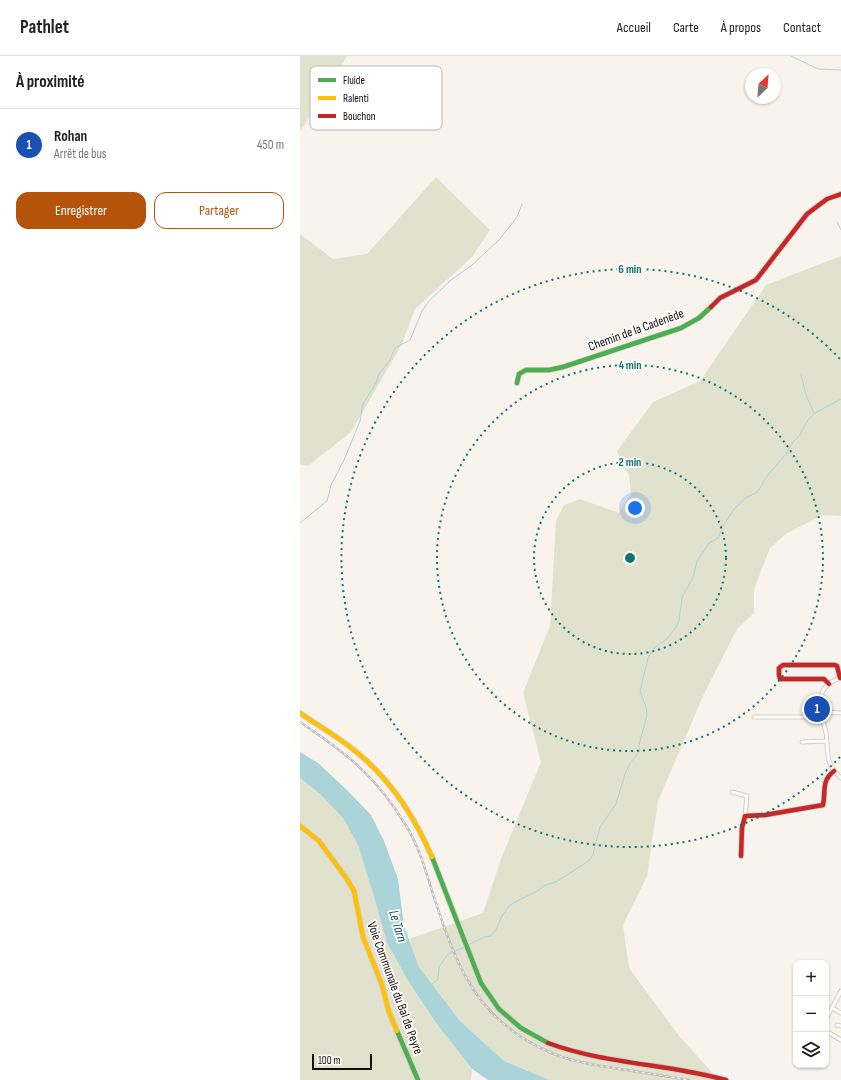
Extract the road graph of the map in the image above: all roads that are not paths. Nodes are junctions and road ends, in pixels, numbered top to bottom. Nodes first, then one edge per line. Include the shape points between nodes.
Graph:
1 (841, 194) edge
2 (517, 383) dead end
3 (840, 678) edge
4 (829, 684) junction
5 (821, 712) junction
6 (841, 712) edge
7 (300, 713) edge
8 (754, 717) dead end
9 (821, 717) junction
10 (826, 741) junction
11 (802, 742) dead end
12 (834, 771) junction
13 (841, 778) edge
14 (732, 792) dead end
15 (745, 816) junction
16 (300, 826) edge
17 (742, 856) dead end
18 (841, 991) edge
19 (832, 1008) junction
20 (841, 1013) edge
21 (829, 1014) edge
22 (829, 1034) edge
23 (841, 1040) edge
24 (418, 1080) edge
25 (726, 1080) edge

1 - 2 street, Chemin de la Cadenède via 825,199 807,214 756,280 720,298 699,318 654,338 563,367 526,370 519,374
3 - 4 street
3 - 4 street via 835,665 780,666 780,679 824,679
4 - 5 street via 821,696
5 - 6 street
5 - 9 street
7 - 25 street via 341,740 367,762 401,800 426,844 481,983 493,1002 522,1030 561,1049
8 - 9 street
9 - 10 street
10 - 11 street
10 - 12 street via 828,758
12 - 13 street
12 - 15 street via 825,780 823,805
14 - 15 street via 747,796
15 - 17 street via 742,828
16 - 24 street, Voie Communale du Bal de Peyre via 319,841 354,891 362,937 382,985 389,1012
18 - 19 street
19 - 20 street
19 - 21 street
22 - 23 street

